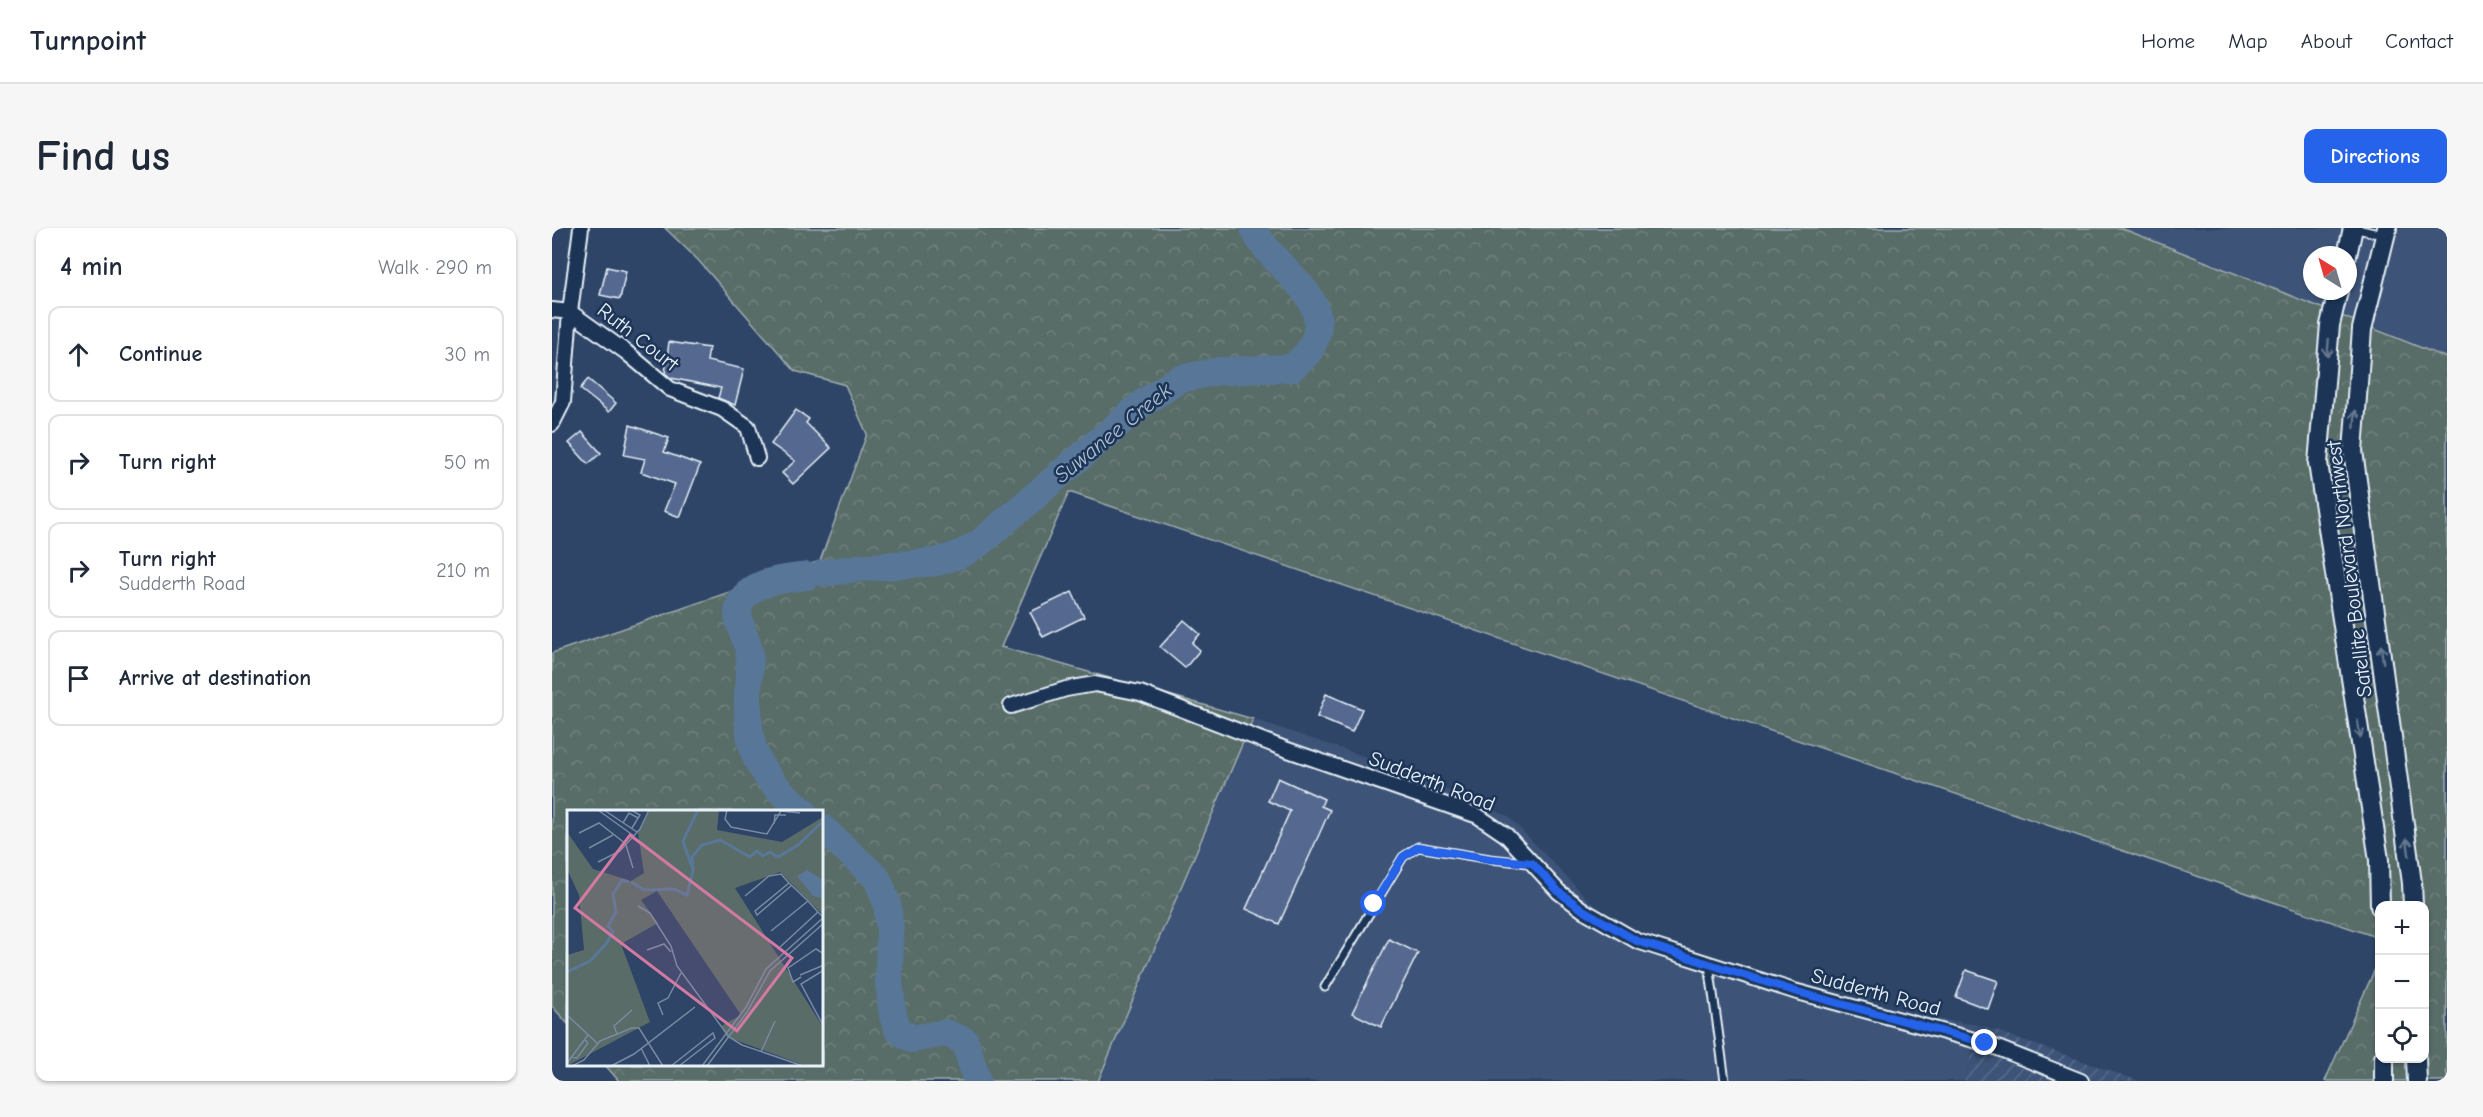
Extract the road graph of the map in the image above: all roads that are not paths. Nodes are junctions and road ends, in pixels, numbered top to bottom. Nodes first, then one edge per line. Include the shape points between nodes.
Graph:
1 (581, 228) edge
2 (2353, 228) edge
3 (2386, 232) edge
4 (2349, 246) edge
5 (2336, 300) edge
6 (552, 310) edge
7 (570, 312) junction
8 (552, 424) edge
9 (757, 458) dead end
10 (1011, 706) dead end
11 (1532, 863) junction
12 (2380, 901) edge
13 (2413, 901) edge
14 (1709, 964) junction
15 (1325, 987) dead end
16 (2384, 1063) edge
17 (2416, 1063) edge
18 (1725, 1081) edge
19 (2081, 1081) edge
20 (2384, 1081) edge
21 (2417, 1081) edge

1 - 7 street
2 - 3 lane
2 - 4 main road
13 -> 3 main road, Satellite Boulevard Northwest via 2353,452 2362,329
5 -> 12 main road, Satellite Boulevard Northwest via 2330,325 2318,462 2379,860
6 - 7 street
7 - 8 street via 563,402
7 - 9 street, Ruth Court via 670,389 722,409 748,427
10 - 11 street, Sudderth Road via 1066,688 1095,684 1140,693 1285,749 1478,816 1506,835
11 - 14 street, Sudderth Road via 1559,892 1637,941
11 - 15 lane via 1418,847 1403,857
14 - 18 lane
14 - 19 street, Sudderth Road via 1985,1043
16 - 20 main road
17 - 21 main road

